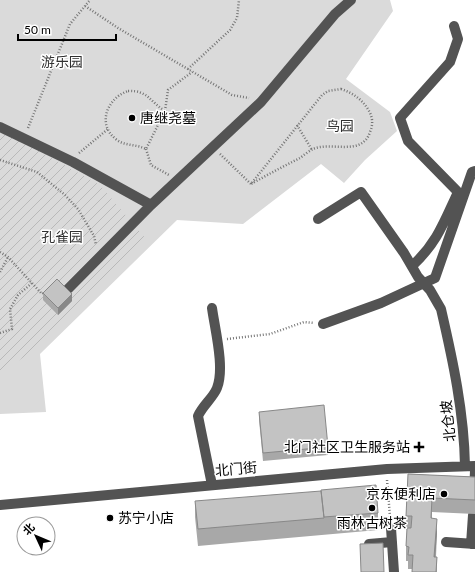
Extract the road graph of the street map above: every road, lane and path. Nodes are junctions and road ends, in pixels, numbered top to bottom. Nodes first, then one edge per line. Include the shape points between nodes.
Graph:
1 (90, 0) edge
2 (240, 0) edge
3 (351, 0) edge
4 (85, 6) junction
5 (454, 26) dead end
6 (188, 69) junction
7 (192, 72) junction
8 (261, 102) junction
9 (165, 111) junction
10 (297, 125) junction
11 (0, 127) edge
12 (108, 129) junction
13 (24, 138) junction
14 (212, 147) junction
15 (146, 149) junction
16 (312, 150) junction
17 (0, 160) edge
18 (73, 162) junction
19 (473, 171) edge
20 (178, 179) junction
21 (251, 184) junction
22 (151, 205) junction
23 (318, 219) dead end
24 (0, 252) edge
25 (8, 257) junction
26 (100, 257) junction
27 (412, 266) junction
28 (0, 272) edge
29 (32, 283) junction
30 (426, 284) junction
31 (47, 289) edge
32 (68, 289) edge
33 (212, 308) dead end
34 (323, 324) joint
35 (0, 333) edge
36 (216, 340) junction
37 (470, 466) edge
38 (386, 469) junction
39 (475, 471) edge
40 (212, 485) junction
41 (474, 492) edge
42 (0, 505) edge
43 (473, 515) edge
44 (391, 528) joint
45 (392, 542) junction
46 (446, 542) dead end
47 (369, 544) edge
48 (473, 544) edge
49 (394, 572) edge

1 - 4 path
2 - 6 path via 237,18 230,30
3 - 8 street via 335,14
4 - 6 path
4 - 13 path via 70,24
5 - 27 street via 458,39 450,62 400,118 408,141 458,192 438,236
6 - 7 path
7 - 8 path via 232,95
7 - 9 path via 168,90
8 - 14 street
9 - 12 path via 142,92 121,93 107,108
9 - 15 path
10 - 16 path
10 - 16 path via 328,91 347,91 365,104 372,121 370,134 364,141 353,147 325,147
10 - 21 path
11 - 13 street
12 - 15 path via 111,135 123,143 137,144
12 - 18 path via 80,151
13 - 18 street
14 - 20 street
14 - 21 path
15 - 20 path via 151,165
16 - 21 path
17 - 26 path via 37,172 65,195 78,209 94,236
18 - 22 street
19 - 30 street via 434,278
20 - 22 street
22 - 26 street
23 - 27 street, 北仓坡 via 361,192
24 - 25 path
25 - 28 path
25 - 29 path
26 - 32 street
27 - 30 street, 北仓坡 via 418,277
29 - 31 path via 42,294
29 - 35 path via 18,295 10,309 12,329
30 - 34 street via 381,304
30 - 37 street, 北仓坡 via 441,310 459,390
33 - 36 street
34 - 36 path via 304,322 270,334
36 - 40 street via 220,376 217,389 198,416
37 - 38 street, 北门街
38 - 40 street, 北门街
38 - 44 path
39 - 41 street
40 - 42 street, 北门街
43 - 48 street
44 - 45 street
45 - 47 street
45 - 49 street
46 - 48 street

